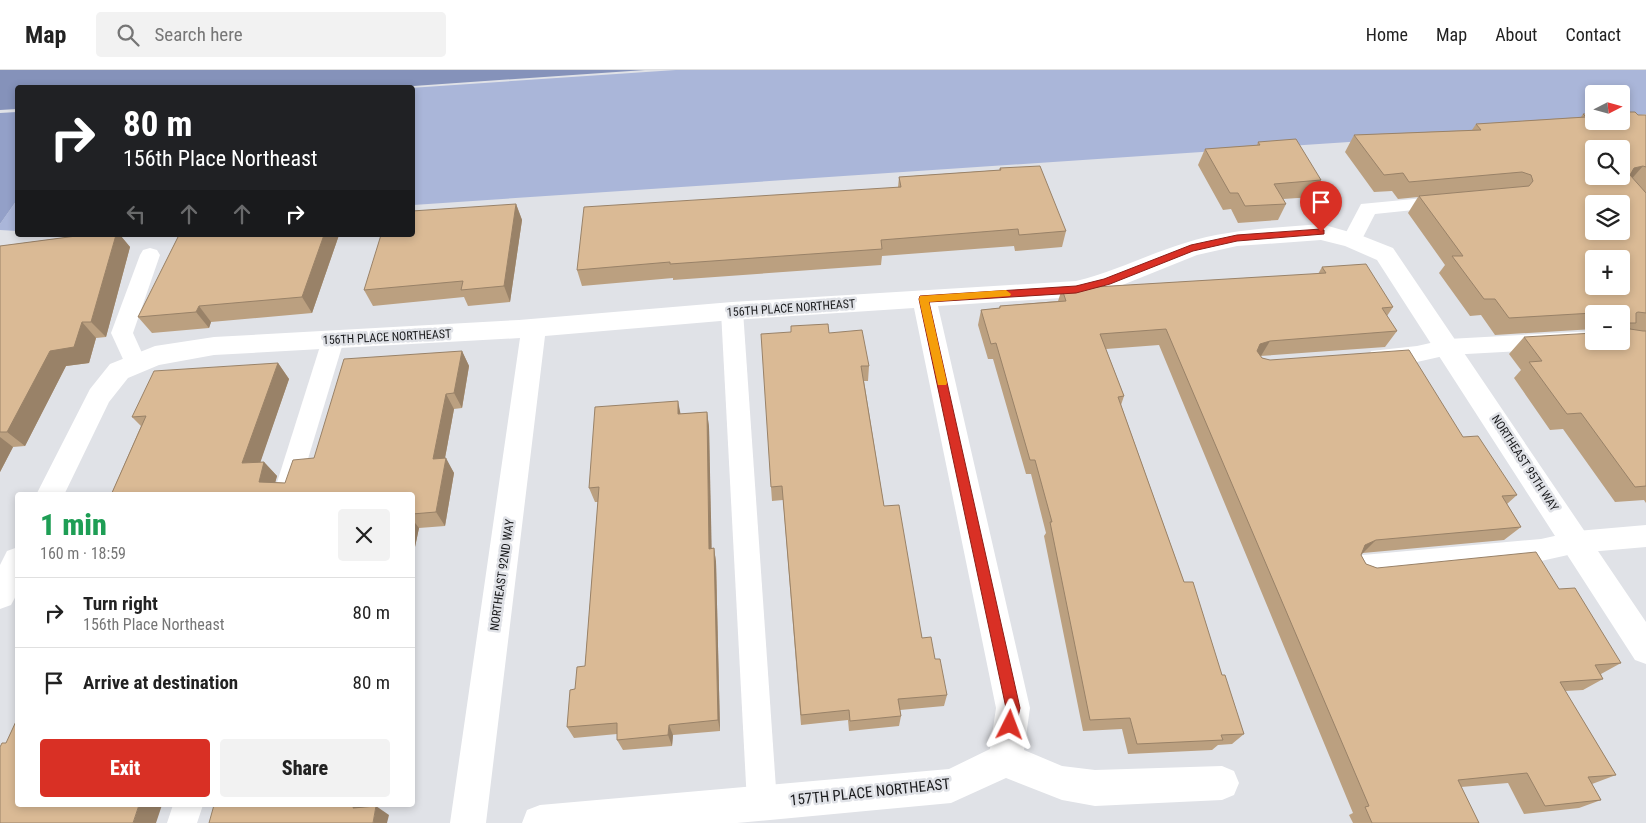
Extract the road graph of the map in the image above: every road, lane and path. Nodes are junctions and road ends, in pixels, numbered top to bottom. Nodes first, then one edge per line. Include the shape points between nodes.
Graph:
1 (1462, 201) edge
2 (1352, 240) junction
3 (150, 255) dead end
4 (1403, 278) joint
5 (924, 299) junction
6 (732, 311) junction
7 (534, 328) junction
8 (333, 340) junction
9 (1585, 340) edge
10 (1448, 347) junction
11 (1358, 359) edge
12 (146, 360) junction
13 (51, 492) edge
14 (286, 492) edge
15 (1646, 536) edge
16 (1576, 542) junction
17 (15, 566) edge
18 (1363, 568) edge
19 (0, 595) edge
20 (1646, 649) edge
21 (1005, 760) junction
22 (1222, 783) dead end
23 (762, 803) junction
24 (187, 807) edge
25 (182, 823) edge
26 (468, 823) edge
27 (540, 823) edge

1 - 2 lane via 1368,208
2 - 4 street, 156TH PLACE NORTHEAST via 1385,254
2 - 5 street, 156TH PLACE NORTHEAST via 1321,232 1237,238 1191,249 1106,282 1076,289
3 - 12 lane via 122,333
4 - 10 street, NORTHEAST 95TH WAY
5 - 6 street, 156TH PLACE NORTHEAST
5 - 21 street via 1013,708
6 - 7 street, 156TH PLACE NORTHEAST
6 - 23 lane
7 - 8 street, 156TH PLACE NORTHEAST
7 - 26 street, NORTHEAST 92ND WAY
8 - 12 street, 156TH PLACE NORTHEAST via 214,346
8 - 14 lane
9 - 10 lane
10 - 11 lane via 1417,354
10 - 16 street, NORTHEAST 95TH WAY
12 - 13 street via 119,371 99,396
15 - 16 lane
16 - 18 lane via 1541,550
16 - 20 street, NORTHEAST 95TH WAY
17 - 19 street
21 - 22 street via 1062,783 1095,788
21 - 23 street, 157TH PLACE NORTHEAST via 951,786
23 - 27 street, 157TH PLACE NORTHEAST
24 - 25 lane

